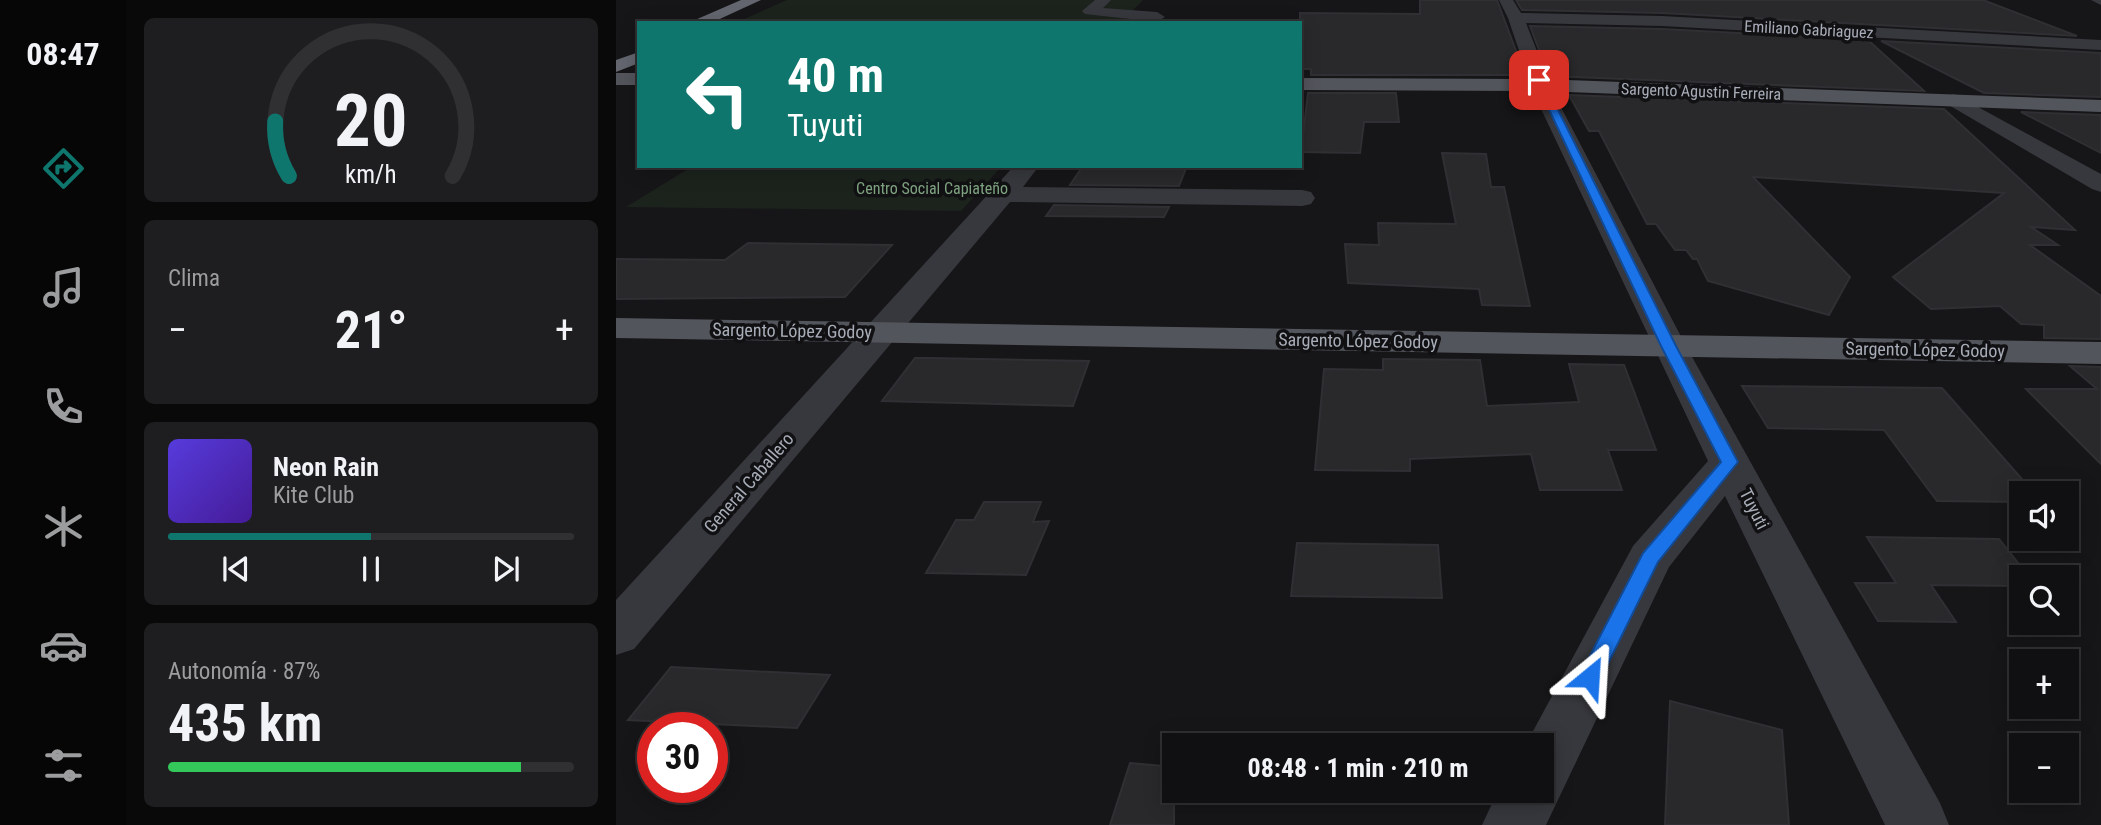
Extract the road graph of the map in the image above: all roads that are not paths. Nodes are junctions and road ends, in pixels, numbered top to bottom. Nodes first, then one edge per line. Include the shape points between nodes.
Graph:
1 (1104, 0) edge
2 (760, 2) edge
3 (1511, 9) edge
4 (1158, 16) edge
5 (702, 21) edge
6 (725, 21) edge
7 (2101, 45) edge
8 (637, 47) edge
9 (616, 55) edge
10 (637, 58) edge
11 (616, 66) edge
12 (616, 79) edge
13 (637, 79) edge
14 (1302, 84) edge
15 (1541, 85) junction
16 (1954, 100) junction
17 (2101, 106) edge
18 (1025, 168) edge
19 (2101, 184) edge
20 (1003, 194) junction
21 (1302, 198) dead end
22 (616, 328) edge
23 (883, 332) junction
24 (1669, 346) junction
25 (2101, 353) edge
26 (1730, 462) junction
27 (616, 634) edge
28 (1554, 748) edge
29 (1525, 803) edge
30 (1513, 825) edge
31 (1917, 825) edge

1 - 4 street via 1090,10
2 - 5 highway
2 - 6 highway
3 - 7 street, Emiliano Gabriaguez
3 - 15 street, Tuyuti
8 - 9 highway
10 - 11 highway
12 - 13 main road
14 - 15 main road, Sargento Agustin Ferreira
15 - 16 main road, Sargento Agustin Ferreira
15 - 24 street, Tuyuti
16 - 17 main road, Sargento Agustin Ferreira
16 - 19 street
18 - 20 street, General Caballero
20 - 21 street
20 - 23 street, General Caballero
22 - 23 main road, Sargento López Godoy
23 - 24 main road, Sargento López Godoy
23 - 27 street, General Caballero
24 - 25 main road, Sargento López Godoy
24 - 26 street, Tuyuti
26 - 28 street via 1650,558
26 - 31 street, Tuyuti
29 - 30 street

